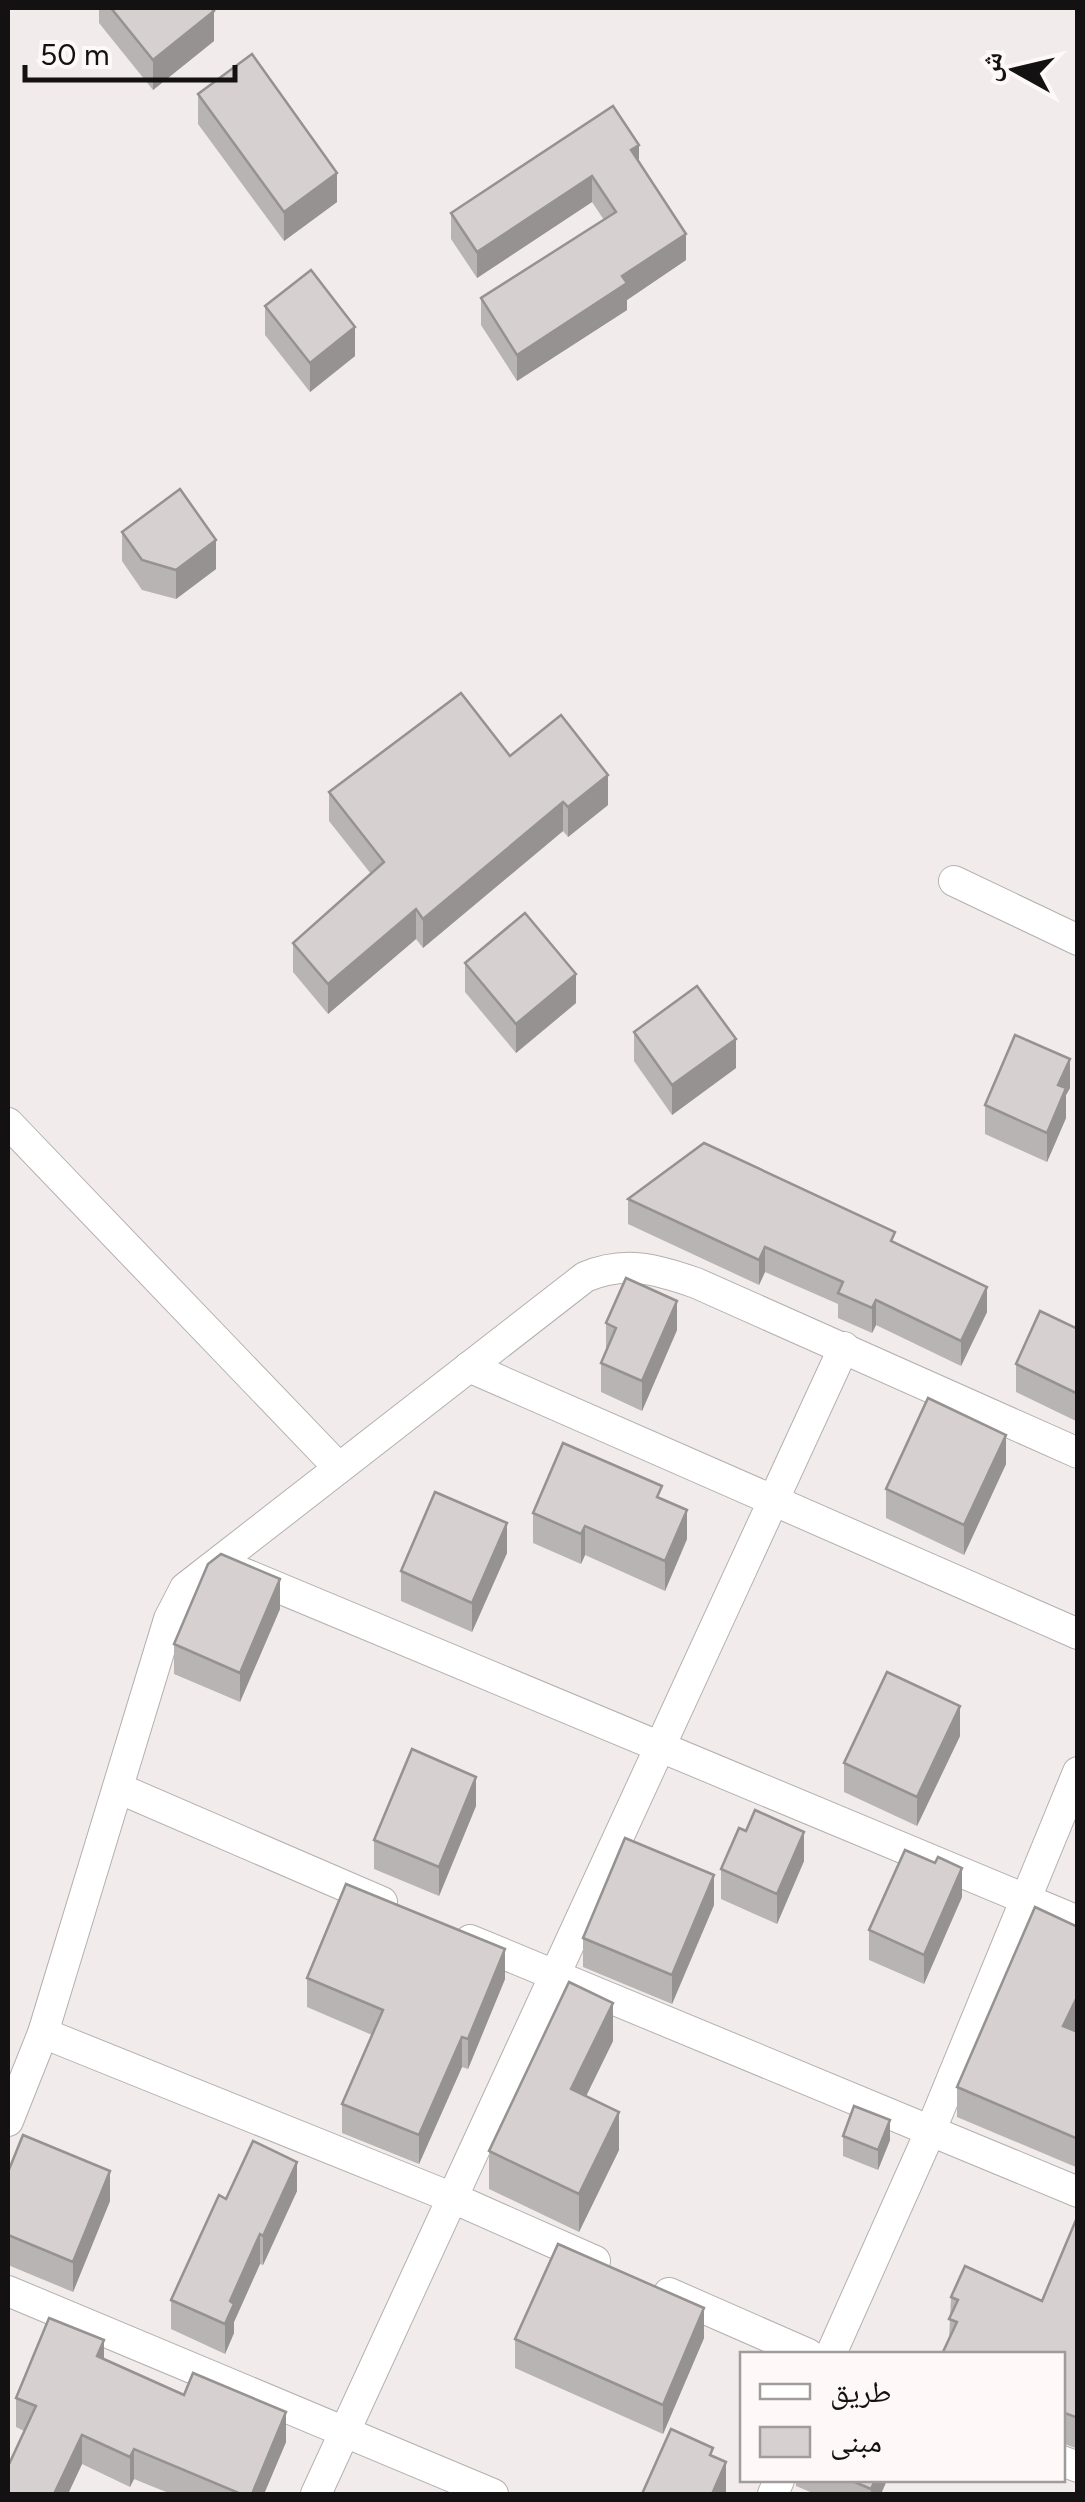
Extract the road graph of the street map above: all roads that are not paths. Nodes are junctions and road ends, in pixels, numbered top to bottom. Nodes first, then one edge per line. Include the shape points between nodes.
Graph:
1 (954, 881) dead end
2 (1078, 940) edge
3 (8, 1123) edge
4 (844, 1347) junction
5 (469, 1367) junction
6 (1078, 1453) edge
7 (339, 1468) junction
8 (773, 1500) junction
9 (217, 1562) junction
10 (1078, 1634) edge
11 (660, 1747) junction
12 (1078, 1772) edge
13 (118, 1788) junction
14 (1024, 1899) junction
15 (409, 1914) edge
16 (1078, 1921) edge
17 (446, 1929) edge
18 (554, 1976) junction
19 (43, 2034) junction
20 (8, 2121) edge
21 (930, 2132) junction
22 (1078, 2192) edge
23 (452, 2198) junction
24 (8, 2290) edge
25 (803, 2352) edge
26 (832, 2352) edge
27 (345, 2432) junction
28 (316, 2494) edge
29 (493, 2494) edge

1 - 2 street
3 - 7 street
4 - 5 street via 664,1272 609,1267 585,1277
4 - 6 street
4 - 8 street
5 - 7 street
5 - 8 street
7 - 9 street
8 - 10 street
8 - 11 street
9 - 11 street
9 - 13 street via 176,1603
11 - 14 street
11 - 18 street
12 - 14 street
13 - 15 street
13 - 19 street
14 - 16 street
14 - 21 street
17 - 18 street
18 - 21 street
18 - 23 street
19 - 20 street
19 - 23 street
21 - 22 street
21 - 26 street
23 - 25 street
23 - 27 street
24 - 27 street
27 - 28 street
27 - 29 street

